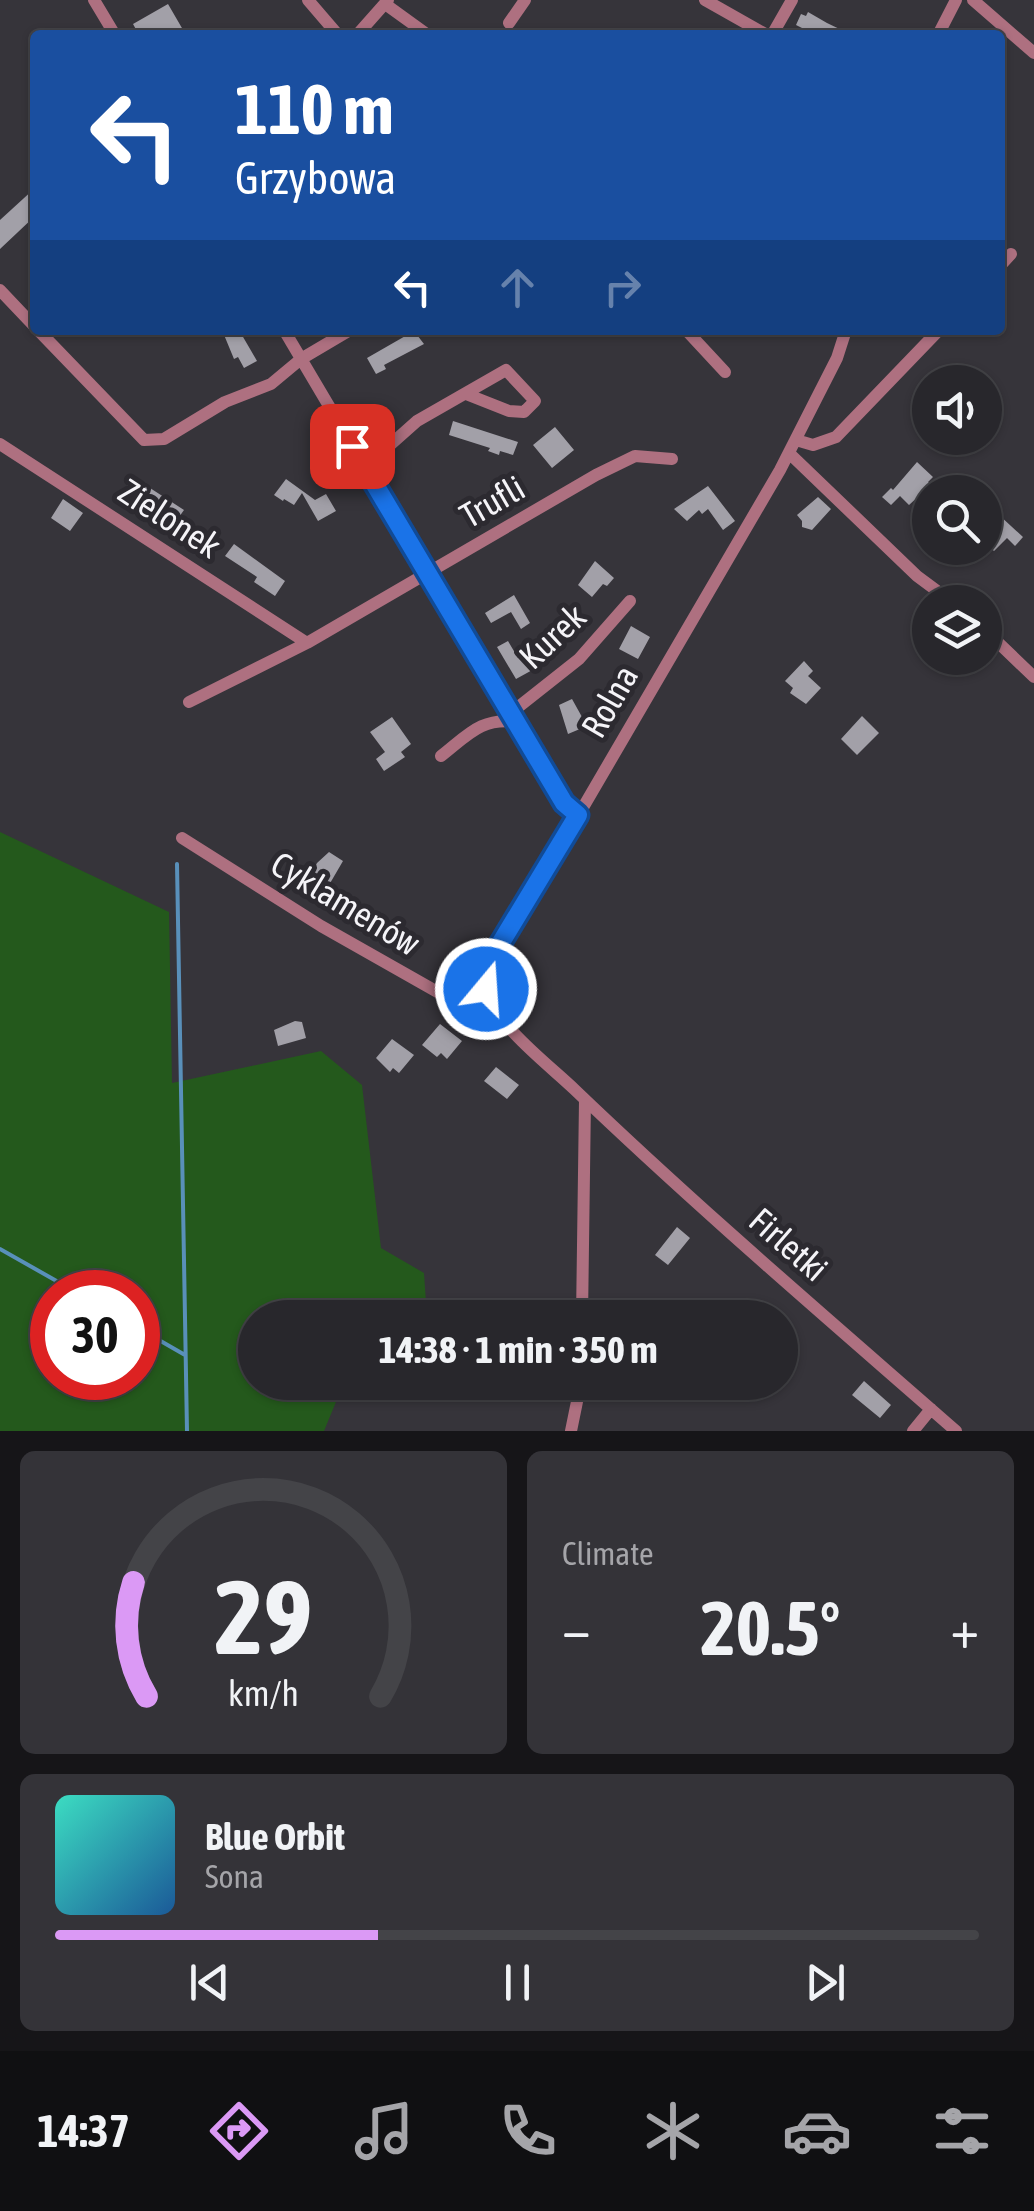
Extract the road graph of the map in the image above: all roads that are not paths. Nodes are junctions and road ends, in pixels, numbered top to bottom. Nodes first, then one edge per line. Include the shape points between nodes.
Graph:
1 (308, 0) edge
2 (525, 0) edge
3 (705, 0) edge
4 (792, 0) edge
5 (956, 0) edge
6 (973, 0) edge
7 (97, 2) edge
8 (387, 2) edge
9 (510, 23) dead end
10 (112, 30) edge
11 (334, 30) edge
12 (362, 30) edge
13 (422, 30) edge
14 (761, 30) edge
15 (773, 30) edge
16 (941, 30) edge
17 (1034, 54) edge
18 (1011, 254) dead end
19 (1005, 261) edge
20 (0, 290) edge
21 (30, 321) edge
22 (44, 335) edge
23 (287, 335) edge
24 (341, 335) edge
25 (691, 335) edge
26 (844, 335) edge
27 (933, 335) edge
28 (300, 359) junction
29 (725, 372) dead end
30 (466, 394) junction
31 (0, 444) edge
32 (792, 446) junction
33 (672, 459) dead end
34 (369, 474) junction
35 (427, 574) junction
36 (929, 585) edge
37 (630, 601) dead end
38 (307, 643) junction
39 (1002, 646) edge
40 (1034, 676) edge
41 (499, 690) junction
42 (189, 702) dead end
43 (515, 717) junction
44 (484, 723) junction
45 (441, 756) dead end
46 (578, 815) junction
47 (182, 838) dead end
48 (486, 989) junction
49 (585, 1100) junction
50 (582, 1300) edge
51 (577, 1400) edge
52 (931, 1409) junction
53 (571, 1431) edge
54 (913, 1431) edge
55 (956, 1431) edge

1 - 11 street
2 - 9 street
3 - 14 street
4 - 15 street
5 - 16 street
6 - 17 street
7 - 10 street
8 - 12 street
8 - 13 street
18 - 19 street
20 - 21 street
22 - 28 street via 144,440 164,439 225,402 271,384
23 - 28 street
24 - 28 street
25 - 29 street
26 - 32 street, Rolna
27 - 32 street via 836,437
28 - 34 street
30 - 30 street via 506,370 535,402 524,412 509,411
30 - 34 street via 416,421
31 - 38 street, Zielonek
32 - 36 street
32 - 46 street, Rolna
33 - 35 street, Trufli via 635,456 609,468
34 - 35 street
35 - 38 street, Trufli
35 - 41 street
37 - 43 street, Kurek
38 - 42 street, Trufli
39 - 40 street
41 - 43 street
41 - 44 street, Kurek
43 - 44 street, Kurek
43 - 46 street via 564,803
44 - 45 street, Kurek
46 - 48 street, Rolna via 494,954
47 - 48 street, Cyklamenów via 441,994
48 - 49 street via 500,1015
49 - 50 street
49 - 52 street, Firletki
51 - 53 street
52 - 54 street
52 - 55 street, Firletki

